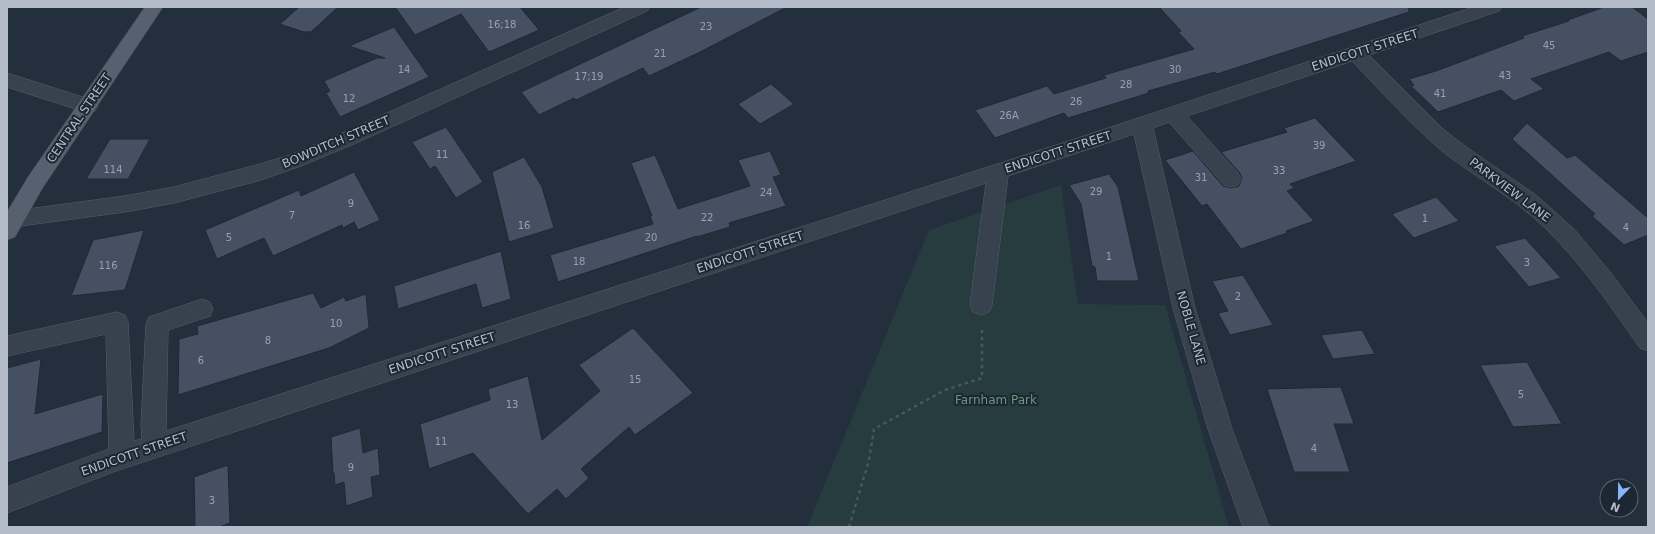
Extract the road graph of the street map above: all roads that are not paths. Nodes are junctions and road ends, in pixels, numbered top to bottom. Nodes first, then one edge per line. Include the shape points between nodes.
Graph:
1 (154, 7) edge
2 (641, 7) edge
3 (1493, 7) edge
4 (1356, 53) junction
5 (7, 80) edge
6 (88, 106) junction
7 (1173, 114) junction
8 (1142, 124) junction
9 (998, 171) junction
10 (1231, 179) dead end
11 (10, 225) edge
12 (981, 305) road end
13 (202, 309) dead end
14 (1648, 341) edge
15 (7, 346) edge
16 (155, 447) junction
17 (122, 457) junction
18 (7, 500) edge
19 (1256, 527) edge

1 - 6 main road, CENTRAL STREET
2 - 11 street, BOWDITCH STREET via 287,164 174,196
3 - 4 street, ENDICOTT STREET
4 - 7 street, ENDICOTT STREET
4 - 14 street, PARKVIEW LANE via 1424,124 1553,221 1581,251
5 - 6 street
6 - 11 main road, CENTRAL STREET via 35,183
7 - 8 street, ENDICOTT STREET
7 - 10 street
8 - 9 street, ENDICOTT STREET
8 - 19 street, NOBLE LANE via 1184,308 1220,429
9 - 12 street
9 - 16 street, ENDICOTT STREET
13 - 16 street via 157,324 153,425
15 - 17 street via 117,322
16 - 17 street, ENDICOTT STREET
17 - 18 street, ENDICOTT STREET

